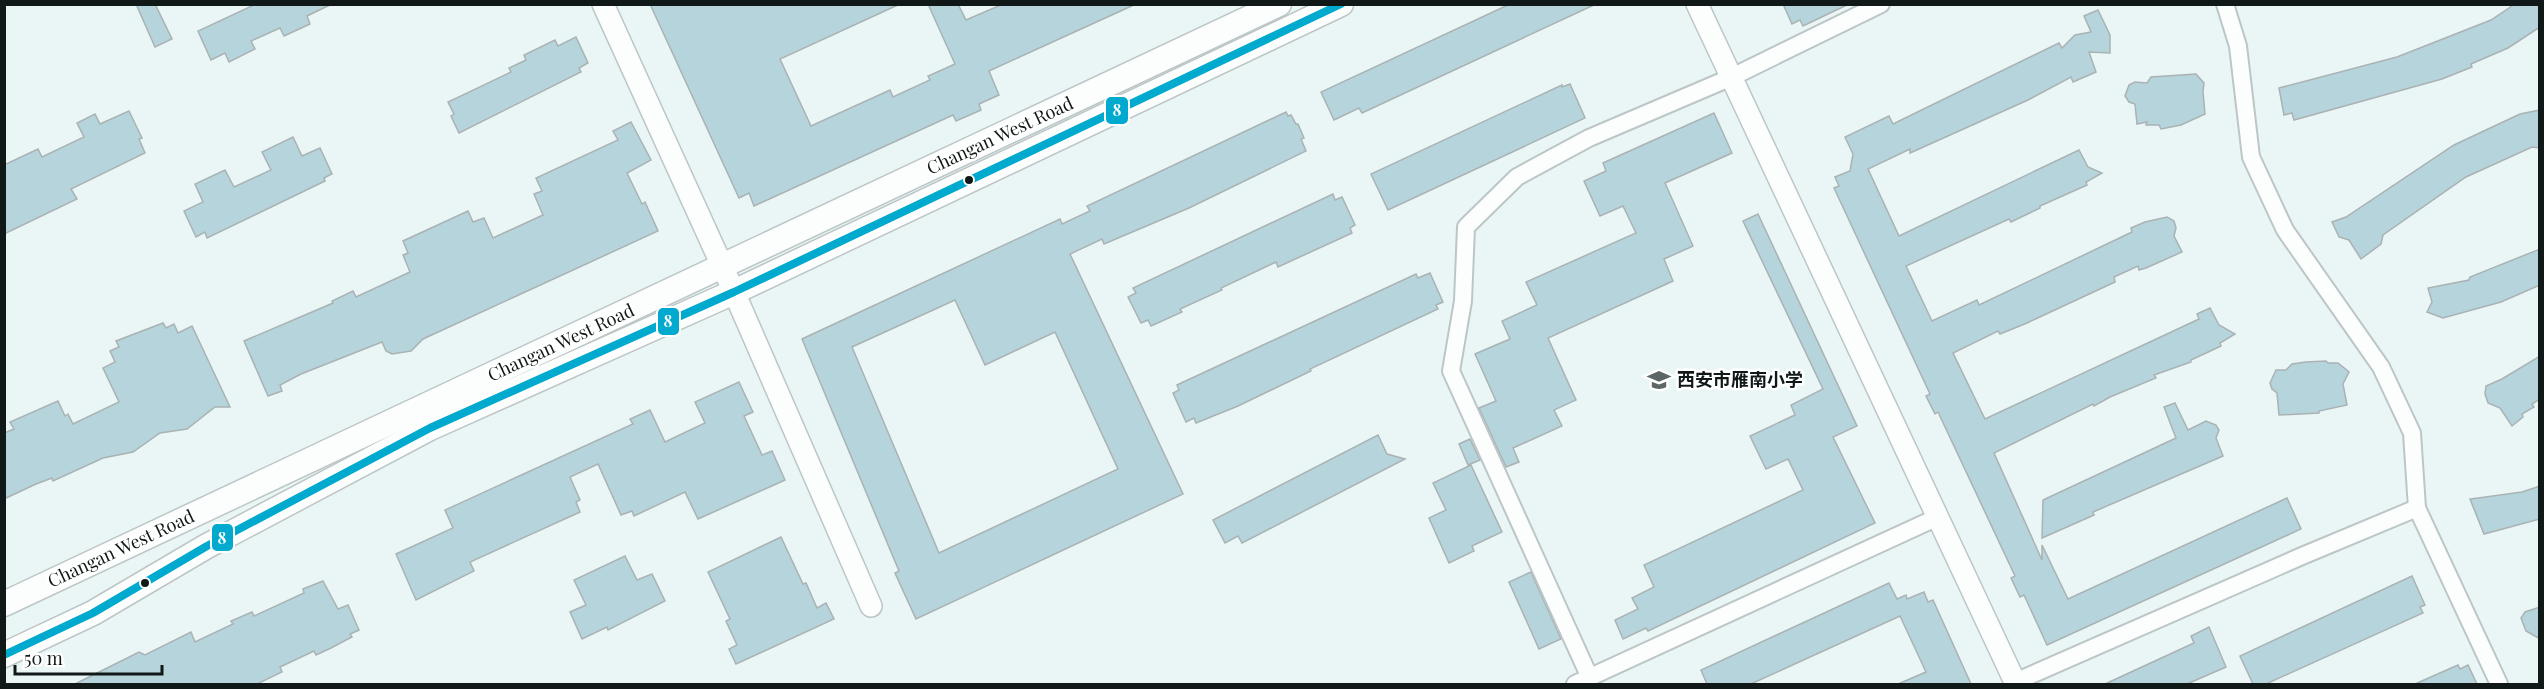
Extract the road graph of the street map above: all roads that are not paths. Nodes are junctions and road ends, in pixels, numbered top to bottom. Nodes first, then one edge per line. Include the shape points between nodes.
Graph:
1 (603, 4) edge
2 (1279, 4) edge
3 (1341, 4) edge
4 (1697, 4) edge
5 (1881, 4) edge
6 (2225, 4) edge
7 (1732, 77) junction
8 (722, 267) junction
9 (734, 292) junction
10 (2417, 508) junction
11 (1938, 517) junction
12 (4, 604) edge
13 (871, 606) dead end
14 (4, 655) edge
15 (1582, 681) edge
16 (2015, 682) joint
17 (2499, 684) edge

1 - 8 street
2 - 8 main road, Changan West Road
3 - 9 main road, Changan West Road
4 - 7 street
5 - 7 street
6 - 10 street via 2238,46 2251,157 2285,230 2386,377 2412,433
7 - 11 street
7 - 15 street via 1589,138 1517,177 1466,227 1463,301 1451,371
8 - 9 street
8 - 12 main road, Changan West Road
9 - 13 street
9 - 14 main road, Changan West Road via 430,428 207,546 93,613
10 - 16 street
10 - 17 street
11 - 15 street
11 - 16 street

